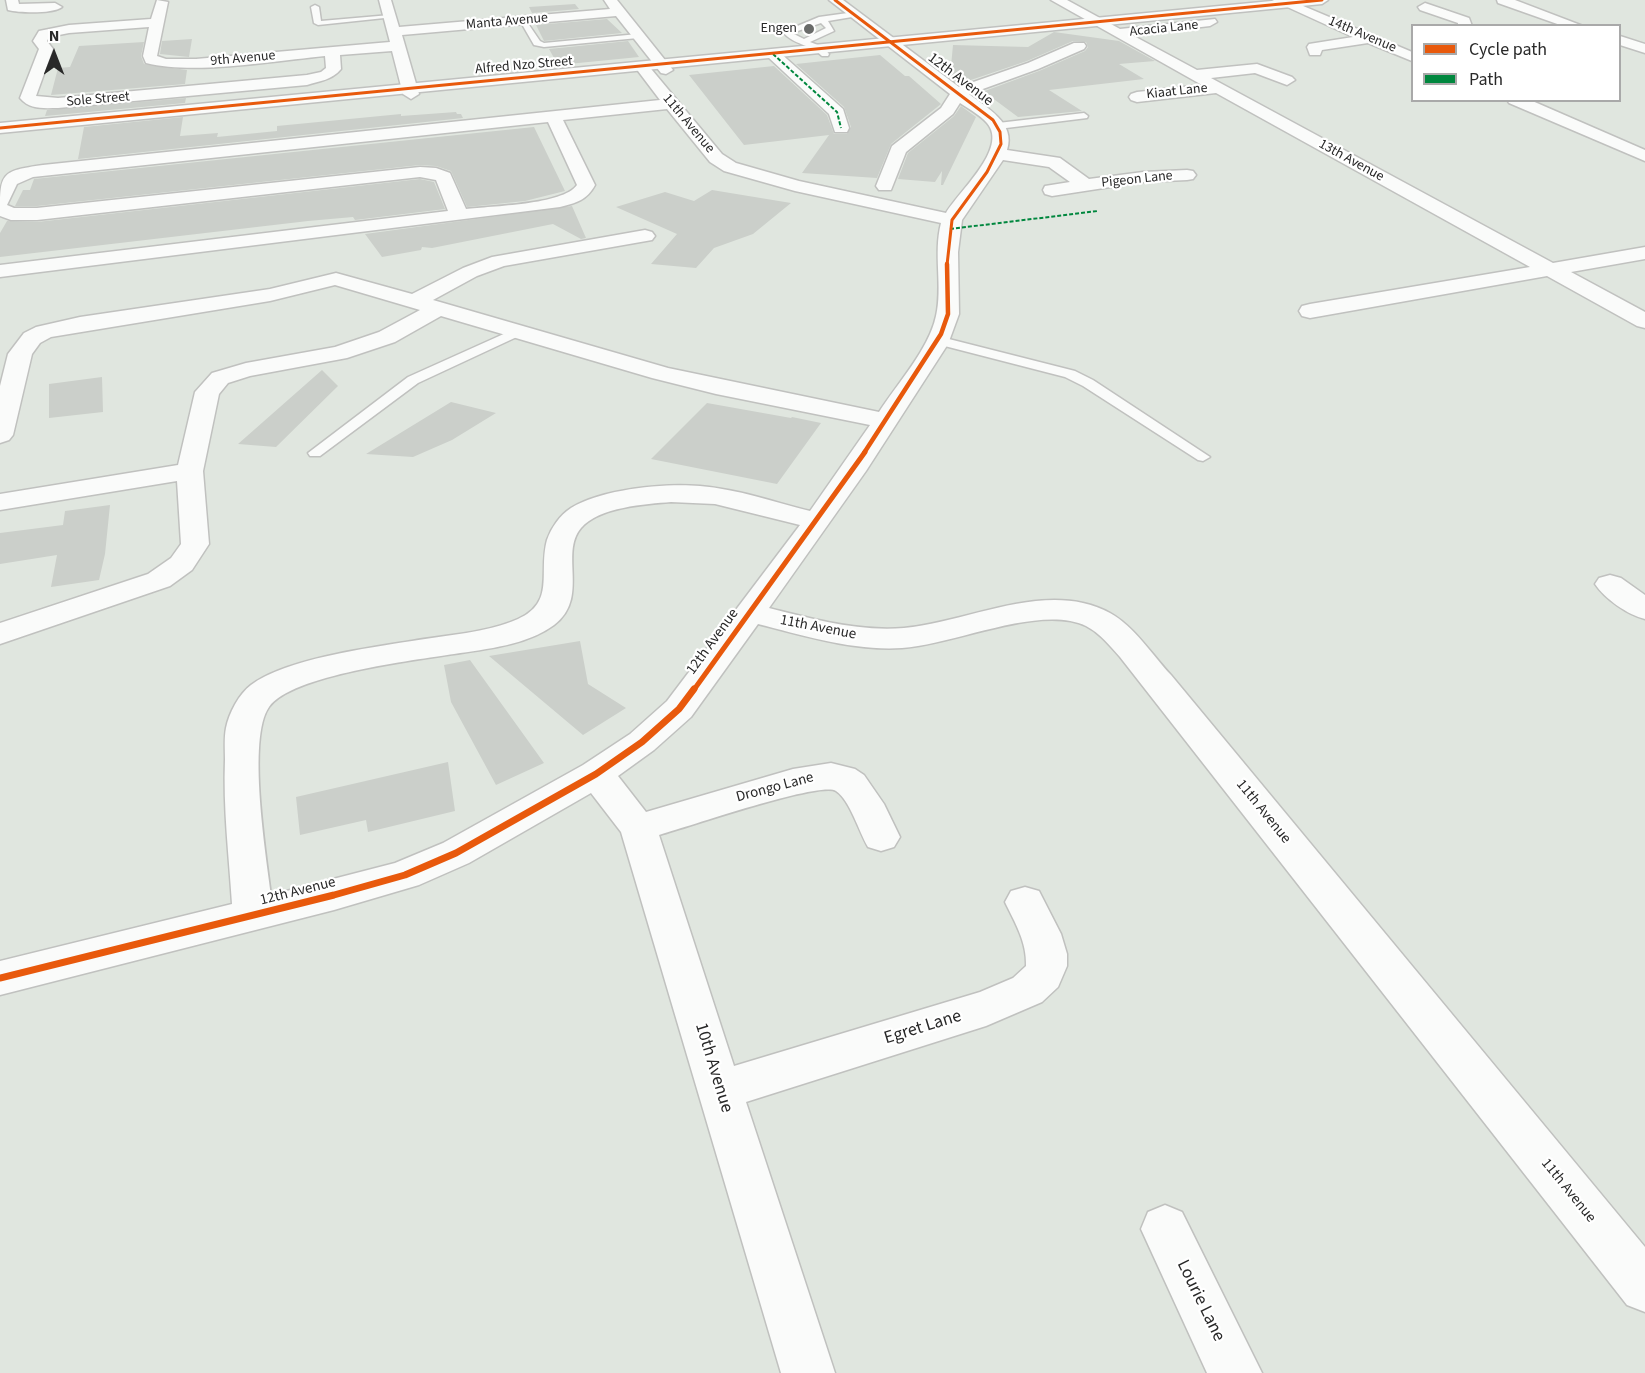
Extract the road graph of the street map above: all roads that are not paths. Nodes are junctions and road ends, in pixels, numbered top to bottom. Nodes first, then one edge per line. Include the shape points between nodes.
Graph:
1 (12, 0) edge
2 (162, 0) edge
3 (385, 0) edge
4 (610, 0) edge
5 (835, 0) edge
6 (1057, 0) edge
7 (1322, 0) edge
8 (1503, 0) edge
9 (1282, 2) edge
10 (1559, 4) dead end
11 (55, 7) dead end
12 (315, 7) dead end
13 (1425, 7) dead end
14 (1529, 9) junction
15 (620, 12) junction
16 (855, 14) junction
17 (822, 19) junction
18 (518, 21) junction
19 (159, 22) junction
20 (1096, 22) junction
21 (1210, 22) dead end
22 (1465, 24) edge
23 (1570, 24) edge
24 (394, 32) junction
25 (1118, 33) junction
26 (1401, 34) dead end
27 (638, 36) junction
28 (1370, 39) junction
29 (525, 40) dead end
30 (1621, 40) edge
31 (802, 42) junction
32 (895, 44) junction
33 (1079, 46) dead end
34 (1645, 49) edge
35 (332, 52) junction
36 (822, 52) junction
37 (1315, 52) dead end
38 (776, 56) junction
39 (1411, 56) edge
40 (654, 68) junction
41 (1194, 75) junction
42 (1287, 80) dead end
43 (1218, 88) junction
44 (410, 92) junction
45 (957, 95) junction
46 (1137, 97) dead end
47 (1520, 102) edge
48 (669, 104) junction
49 (553, 116) junction
50 (1084, 117) dead end
51 (0, 128) edge
52 (841, 128) dead end
53 (0, 135) edge
54 (998, 140) junction
55 (1645, 156) edge
56 (1187, 175) dead end
57 (885, 186) dead end
58 (1087, 186) junction
59 (1052, 190) dead end
60 (0, 202) edge
61 (0, 209) edge
62 (459, 214) junction
63 (952, 220) junction
64 (327, 231) junction
65 (645, 236) dead end
66 (1645, 253) edge
67 (333, 265) junction
68 (1549, 268) junction
69 (0, 271) edge
70 (412, 302) junction
71 (438, 309) junction
72 (1310, 311) dead end
73 (1645, 321) edge
74 (517, 332) junction
75 (937, 340) junction
76 (886, 421) junction
77 (0, 435) edge
78 (315, 453) dead end
79 (1203, 457) dead end
80 (190, 471) junction
81 (0, 502) edge
82 (816, 521) junction
83 (1610, 584) dead end
84 (1645, 610) edge
85 (750, 613) junction
86 (0, 634) edge
87 (596, 774) junction
88 (638, 828) junction
89 (880, 837) dead end
90 (1025, 902) dead end
91 (253, 915) junction
92 (0, 978) edge
93 (720, 1090) junction
94 (1165, 1229) dead end
95 (1645, 1287) edge
96 (808, 1373) edge
97 (1235, 1373) edge

1 - 11 street via 17,8
2 - 19 street, 9th Avenue
3 - 24 street
4 - 15 street, 11th Avenue
5 - 16 street, 12th Avenue
6 - 20 street, 13th Avenue
7 - 9 street, Alfred Nzo Street
8 - 14 street
9 - 20 street, Alfred Nzo Street
9 - 28 street, 14th Avenue
10 - 14 street
12 - 24 lane via 318,26
13 - 22 street
14 - 23 street
15 - 18 street, Manta Avenue
15 - 27 street, 11th Avenue
16 - 17 lane
16 - 32 street, 12th Avenue
17 - 31 lane via 831,29
17 - 31 lane via 787,32
18 - 24 street, Manta Avenue
18 - 27 lane via 537,43 544,45
18 - 29 lane
19 - 35 street, 9th Avenue via 148,53 151,60 158,62 196,63
19 - 35 street, Sole Street via 44,34 40,41 46,49 28,98 37,103 58,104 307,80 334,69
20 - 25 street, 13th Avenue
20 - 32 street, Alfred Nzo Street
21 - 25 street, Acacia Lane
24 - 35 street, 9th Avenue
24 - 44 street
25 - 41 street, 13th Avenue
26 - 28 street
27 - 40 street, 11th Avenue
28 - 37 street via 1320,45 1314,47
28 - 39 street, 14th Avenue
30 - 34 street
31 - 36 lane
32 - 36 street, Alfred Nzo Street
32 - 45 street, 12th Avenue
33 - 45 street
36 - 38 street, Alfred Nzo Street
38 - 40 street, Alfred Nzo Street
38 - 52 street via 837,112
40 - 44 street, Alfred Nzo Street
40 - 48 street, 11th Avenue
41 - 42 street via 1257,68
41 - 43 street, 13th Avenue
43 - 46 street, Kiaat Lane
43 - 68 street, 13th Avenue
44 - 51 street, Alfred Nzo Street
44 - 53 street, Alfred Nzo Street
45 - 54 street, 12th Avenue via 993,120
45 - 57 street via 947,111 898,150
47 - 55 street
48 - 49 street
48 - 63 street, 11th Avenue via 716,158 730,167 786,184
49 - 60 street via 43,170 12,178
49 - 62 street via 586,185 581,195 556,202
50 - 54 lane
54 - 58 street, Pigeon Lane via 1054,162
54 - 63 street
56 - 58 street, Pigeon Lane
58 - 59 street, Pigeon Lane
61 - 62 street via 11,214 37,214 420,172 444,177
62 - 64 street
63 - 75 street, 12th Avenue via 948,314
64 - 67 street
64 - 69 street
65 - 70 street via 499,261
66 - 68 street
67 - 70 street
67 - 77 street via 270,295 80,324 32,338 20,354
68 - 72 street
68 - 73 street, 13th Avenue
70 - 71 street
71 - 74 street
71 - 80 street via 387,337 339,353 220,378 207,392
74 - 76 street via 716,387
74 - 78 lane via 413,380
75 - 76 street, 12th Avenue
75 - 79 lane via 1070,374
76 - 82 street, 12th Avenue
80 - 81 street
80 - 86 street via 195,544 182,564 159,579
82 - 85 street, 12th Avenue
82 - 91 street via 701,494 662,494 609,504 571,522 560,545 557,601 549,614 531,625 482,639 303,674 262,694 249,711 243,730 242,791
83 - 84 street
85 - 87 street, 12th Avenue via 673,715
85 - 95 street, 11th Avenue via 830,632 888,639 937,633 1028,612 1063,610 1098,619 1110,628 1159,683
87 - 88 street, 10th Avenue
87 - 91 street, 12th Avenue via 436,862 395,878
88 - 89 street, Drongo Lane via 810,777 839,775 856,786
88 - 93 street, 10th Avenue
90 - 93 street, Egret Lane via 1047,953 1045,973 1028,990 986,1008
91 - 92 street, 12th Avenue
93 - 96 street, 10th Avenue
94 - 97 street, Lourie Lane

